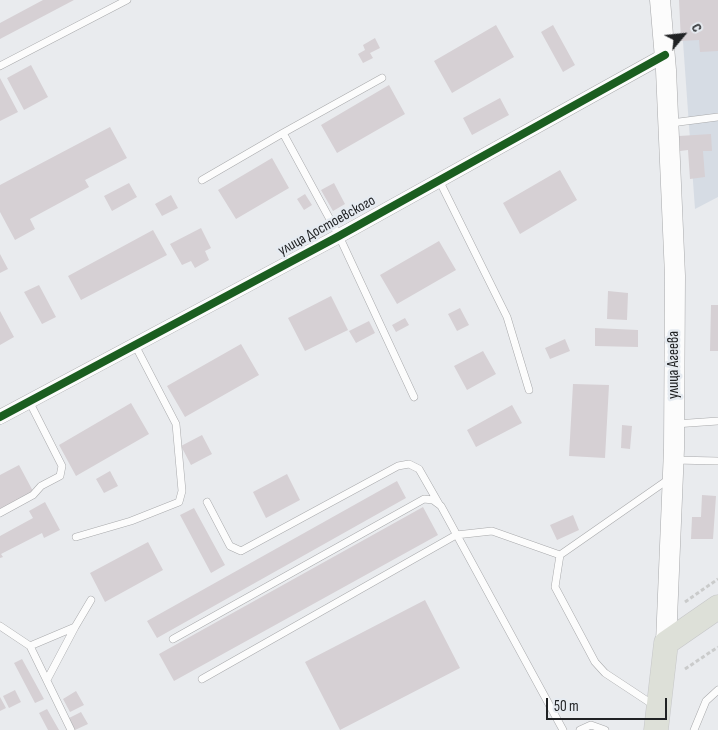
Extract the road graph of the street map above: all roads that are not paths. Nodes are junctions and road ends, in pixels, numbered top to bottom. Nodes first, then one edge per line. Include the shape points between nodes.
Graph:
1 (126, 0) edge
2 (660, 0) edge
3 (665, 55) junction
4 (0, 66) edge
5 (382, 78) dead end
6 (718, 117) edge
7 (668, 123) junction
8 (283, 133) junction
9 (202, 180) dead end
10 (439, 180) junction
11 (339, 236) junction
12 (135, 345) junction
13 (529, 390) dead end
14 (414, 397) dead end
15 (29, 401) junction
16 (0, 417) edge
17 (718, 421) edge
18 (674, 424) junction
19 (718, 461) edge
20 (673, 468) junction
21 (207, 502) dead end
22 (441, 506) junction
23 (0, 513) edge
24 (456, 535) junction
25 (76, 537) dead end
26 (560, 555) junction
27 (91, 600) dead end
28 (718, 608) edge
29 (0, 626) edge
30 (75, 627) junction
31 (173, 639) dead end
32 (666, 643) junction
33 (30, 646) junction
34 (48, 678) junction
35 (202, 679) dead end
36 (718, 690) edge
37 (658, 719) edge
38 (71, 730) edge
39 (563, 730) edge
40 (580, 730) edge
41 (605, 730) edge
42 (694, 730) edge

1 - 4 lane
2 - 3 main road, улица Агеева
3 - 7 main road, улица Агеева
3 - 10 street, улица Достоевского
5 - 8 lane
6 - 7 lane
7 - 18 main road, улица Агеева via 675,276
8 - 9 lane
8 - 11 lane
10 - 11 street, улица Достоевского
10 - 13 lane via 507,317
11 - 12 street, улица Достоевского
11 - 14 lane
12 - 15 street, улица Достоевского
12 - 25 lane via 176,424 182,491 179,502 131,521
15 - 16 street, улица Достоевского
15 - 23 lane via 62,466 60,476 41,486 33,496
17 - 18 lane
18 - 20 main road, улица Агеева
19 - 20 lane
20 - 26 lane
20 - 32 main road, улица Агеева
21 - 22 lane via 230,546 241,551 398,466 409,464 419,469
22 - 24 lane
22 - 31 lane via 433,500 424,499
24 - 26 lane via 492,531
24 - 35 lane
24 - 39 lane
26 - 37 lane via 555,587 595,662
27 - 30 lane
28 - 32 highway
29 - 33 lane
30 - 33 lane
30 - 34 lane
32 - 37 highway, улица Агеева
33 - 34 lane
34 - 38 lane
36 - 42 lane via 706,701
40 - 41 lane via 591,724

